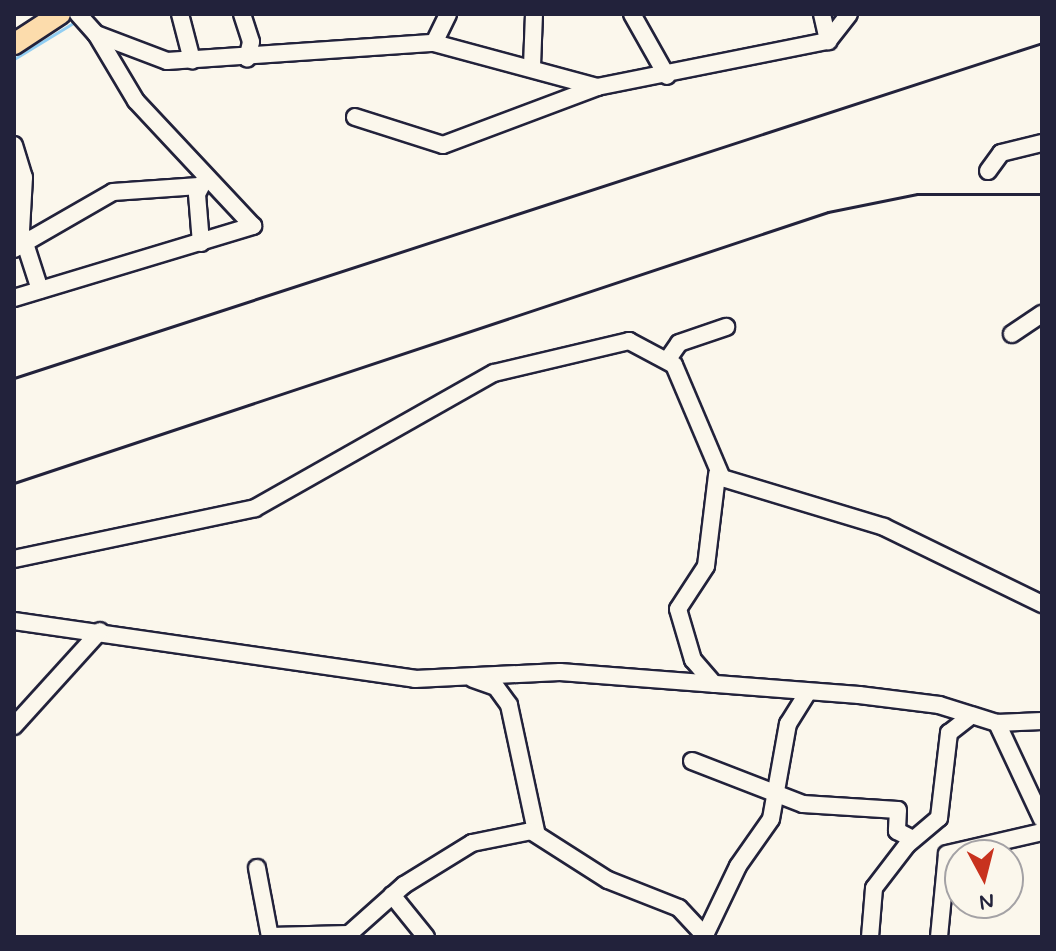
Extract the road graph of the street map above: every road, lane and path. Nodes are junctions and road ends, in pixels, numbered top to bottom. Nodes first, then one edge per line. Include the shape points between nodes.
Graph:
1 (60, 14) edge
2 (180, 14) edge
3 (242, 14) edge
4 (448, 14) edge
5 (534, 14) edge
6 (632, 14) edge
7 (822, 14) edge
8 (849, 14) edge
9 (89, 21) edge
10 (828, 41) junction
11 (434, 43) junction
12 (14, 44) edge
13 (247, 59) junction
14 (192, 60) junction
15 (532, 66) junction
16 (667, 76) junction
17 (597, 87) junction
18 (355, 117) dead end
19 (1042, 143) edge
20 (14, 145) edge
21 (988, 171) dead end
22 (202, 182) junction
23 (201, 243) junction
24 (19, 246) edge
25 (40, 290) junction
26 (14, 298) edge
27 (1042, 314) edge
28 (726, 327) dead end
29 (1012, 334) dead end
30 (668, 359) junction
31 (717, 475) junction
32 (14, 559) edge
33 (1042, 604) edge
34 (14, 621) edge
35 (100, 631) junction
36 (460, 676) junction
37 (714, 684) junction
38 (808, 692) junction
39 (971, 716) junction
40 (1042, 721) edge
41 (997, 723) junction
42 (14, 726) edge
43 (692, 761) dead end
44 (780, 791) junction
45 (1042, 819) edge
46 (536, 831) junction
47 (1042, 832) edge
48 (913, 839) junction
49 (257, 868) dead end
50 (392, 895) junction
51 (706, 936) edge
52 (270, 937) edge
53 (426, 937) edge
54 (870, 937) edge
55 (939, 937) edge

1 - 12 main road
2 - 14 street
3 - 13 street via 251,42
4 - 11 street
5 - 15 street
6 - 16 street
7 - 10 street
8 - 10 street
9 - 14 street via 167,61
9 - 22 street via 136,101
10 - 16 street
11 - 13 street
11 - 15 street
13 - 14 street
15 - 17 street
16 - 17 street
17 - 18 street via 443,145
19 - 21 street via 1001,153
20 - 24 street via 24,177
22 - 23 street
22 - 23 street via 253,226
22 - 24 street via 113,192
23 - 25 street
24 - 25 street
25 - 26 street
27 - 29 street
28 - 30 street via 679,343
30 - 31 street via 693,396
30 - 32 street via 629,341 518,364 381,431 278,499
31 - 33 street via 884,527
31 - 37 street via 706,566 678,609 693,660
34 - 35 street
35 - 36 street via 374,675
35 - 42 street
36 - 37 street via 539,671
36 - 46 street via 506,697
37 - 38 street
38 - 39 street via 939,705
38 - 44 street via 785,734
39 - 41 street
39 - 48 street via 949,733 939,818
40 - 41 street
41 - 45 street
43 - 44 street
44 - 48 street via 803,804 898,810 897,831
44 - 51 street
46 - 50 street via 472,843
46 - 51 street via 608,880 679,908
47 - 55 street via 999,848 947,854
48 - 54 street via 874,888
49 - 52 street
50 - 52 street via 349,934
50 - 53 street

